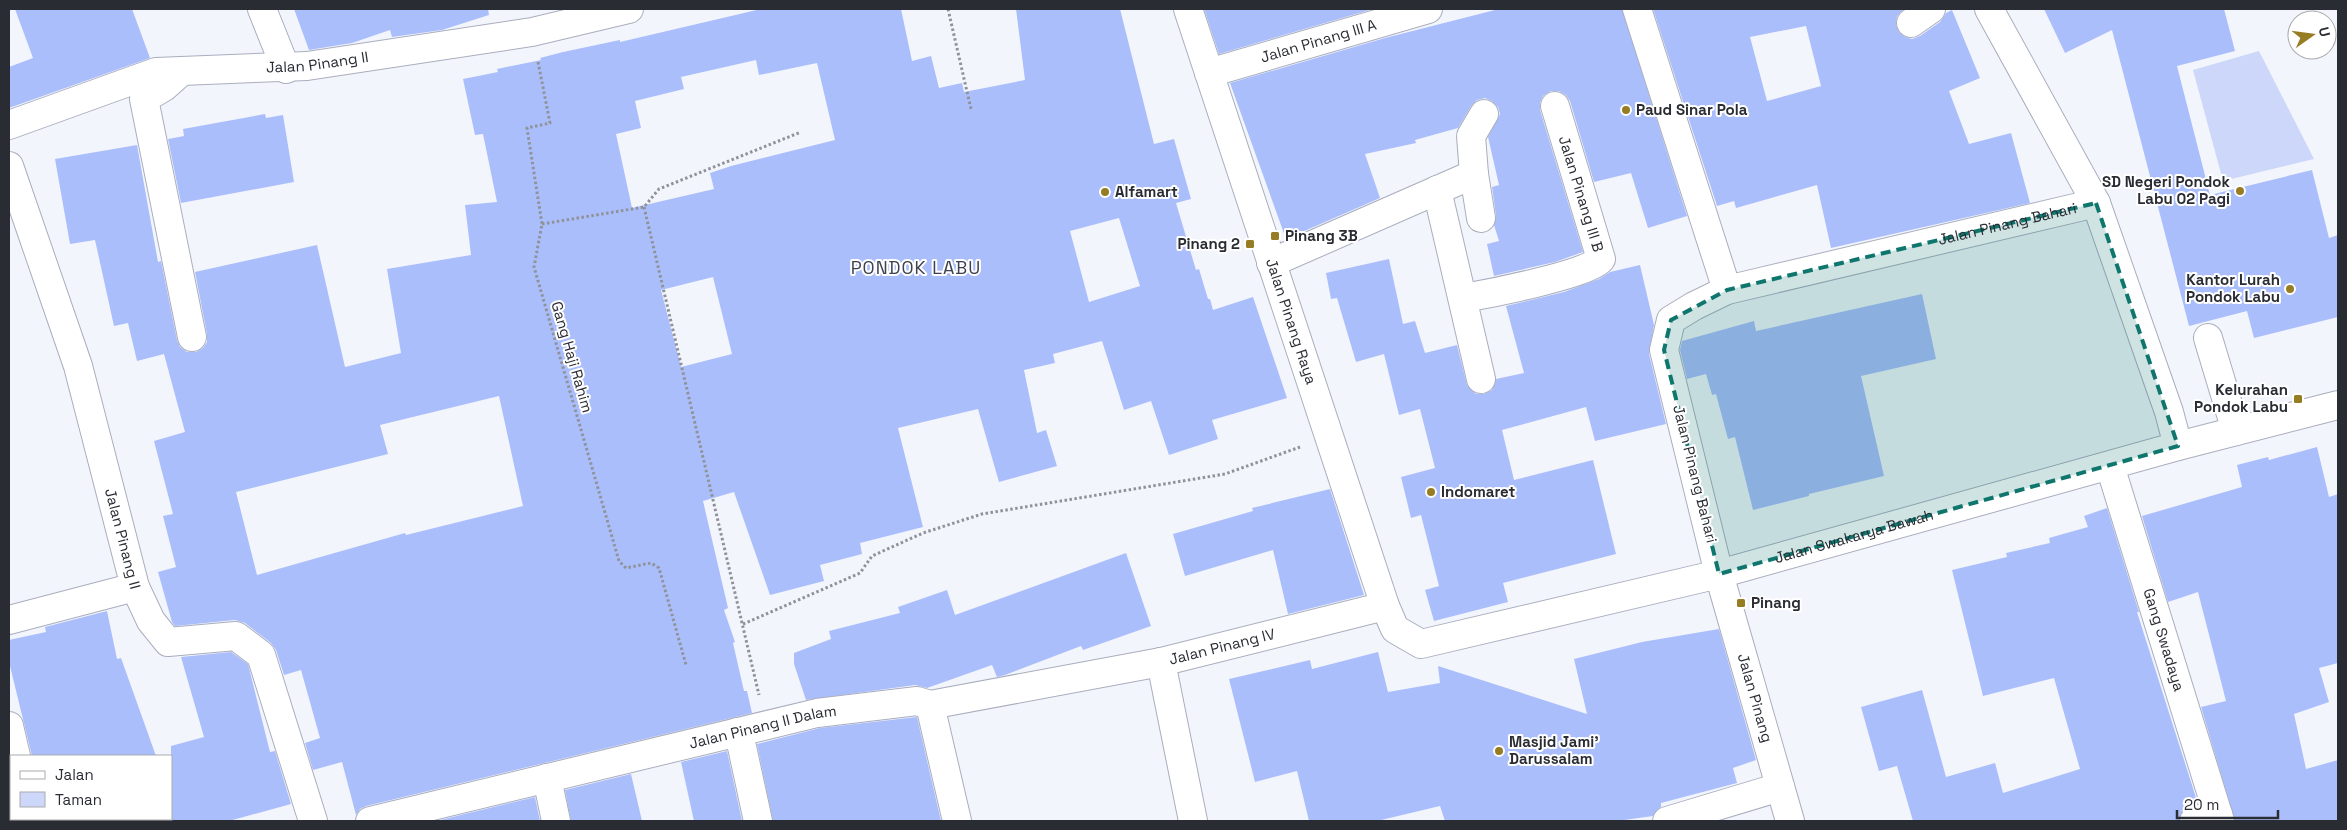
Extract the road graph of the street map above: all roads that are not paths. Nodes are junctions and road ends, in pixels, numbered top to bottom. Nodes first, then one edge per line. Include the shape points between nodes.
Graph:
1 (262, 9) edge
2 (629, 9) edge
3 (1188, 9) edge
4 (1428, 9) edge
5 (1637, 9) edge
6 (1989, 9) edge
7 (535, 24) edge
8 (286, 68) junction
9 (182, 72) junction
10 (1209, 73) junction
11 (1555, 106) dead end
12 (1484, 114) dead end
13 (9, 125) edge
14 (9, 166) edge
15 (1474, 174) junction
16 (1437, 190) junction
17 (2096, 203) junction
18 (1480, 218) dead end
19 (1271, 263) junction
20 (1727, 290) junction
21 (1464, 298) junction
22 (192, 337) dead end
23 (2208, 338) dead end
24 (1481, 378) dead end
25 (2337, 408) edge
26 (2236, 431) junction
27 (2178, 446) junction
28 (2110, 466) junction
29 (1720, 574) junction
30 (135, 586) junction
31 (1384, 606) junction
32 (9, 620) edge
33 (1161, 662) junction
34 (930, 705) junction
35 (9, 726) edge
36 (737, 732) junction
37 (16, 755) edge
38 (547, 778) junction
39 (1780, 786) junction
40 (2210, 819) edge
41 (313, 821) edge
42 (370, 821) edge
43 (556, 821) edge
44 (758, 821) edge
45 (958, 821) edge
46 (1193, 821) edge
47 (1667, 821) edge
48 (1790, 821) edge

1 - 8 street
2 - 7 street, Jalan Pinang II
3 - 10 street, Jalan Pinang Raya
4 - 10 street, Jalan Pinang III A
5 - 20 street
6 - 17 street
7 - 8 street, Jalan Pinang II
8 - 9 street, Jalan Pinang II
9 - 13 street, Jalan Pinang II via 156,72
9 - 22 street via 144,99
10 - 19 street, Jalan Pinang Raya
11 - 21 street, Jalan Pinang III B via 1601,259 1598,263 1514,290
12 - 15 street via 1471,136
14 - 30 street, Jalan Pinang II via 78,366
15 - 16 street
15 - 18 street
16 - 19 street
16 - 21 street
17 - 20 street, Jalan Pinang Bahari
17 - 27 street, Jalan Pinang Bahari
19 - 31 street, Jalan Pinang Raya
20 - 29 street, Jalan Pinang Bahari via 1670,320 1664,350
21 - 24 street
23 - 26 street
25 - 26 street, Jalan Swakarya Bawah
26 - 27 street, Jalan Swakarya Bawah
27 - 28 street, Jalan Swakarya Bawah
28 - 29 street, Jalan Swakarya Bawah
28 - 40 street, Gang Swadaya
29 - 31 street, Jalan Swakarya Bawah via 1421,644 1395,629
29 - 39 street, Jalan Pinang
30 - 32 street
30 - 41 street, Jalan Pinang II via 151,621 168,642 236,636 261,655
31 - 33 street, Jalan Pinang IV
33 - 34 street, Jalan Pinang II Dalam
33 - 46 street, Jalan Pinang IV
34 - 36 street, Jalan Pinang II Dalam via 917,701 835,711
34 - 45 street
35 - 37 street
36 - 38 street, Jalan Pinang II Dalam
36 - 44 street
38 - 42 street, Jalan Pinang II Dalam
38 - 43 street
39 - 47 street
39 - 48 street, Jalan Pinang

